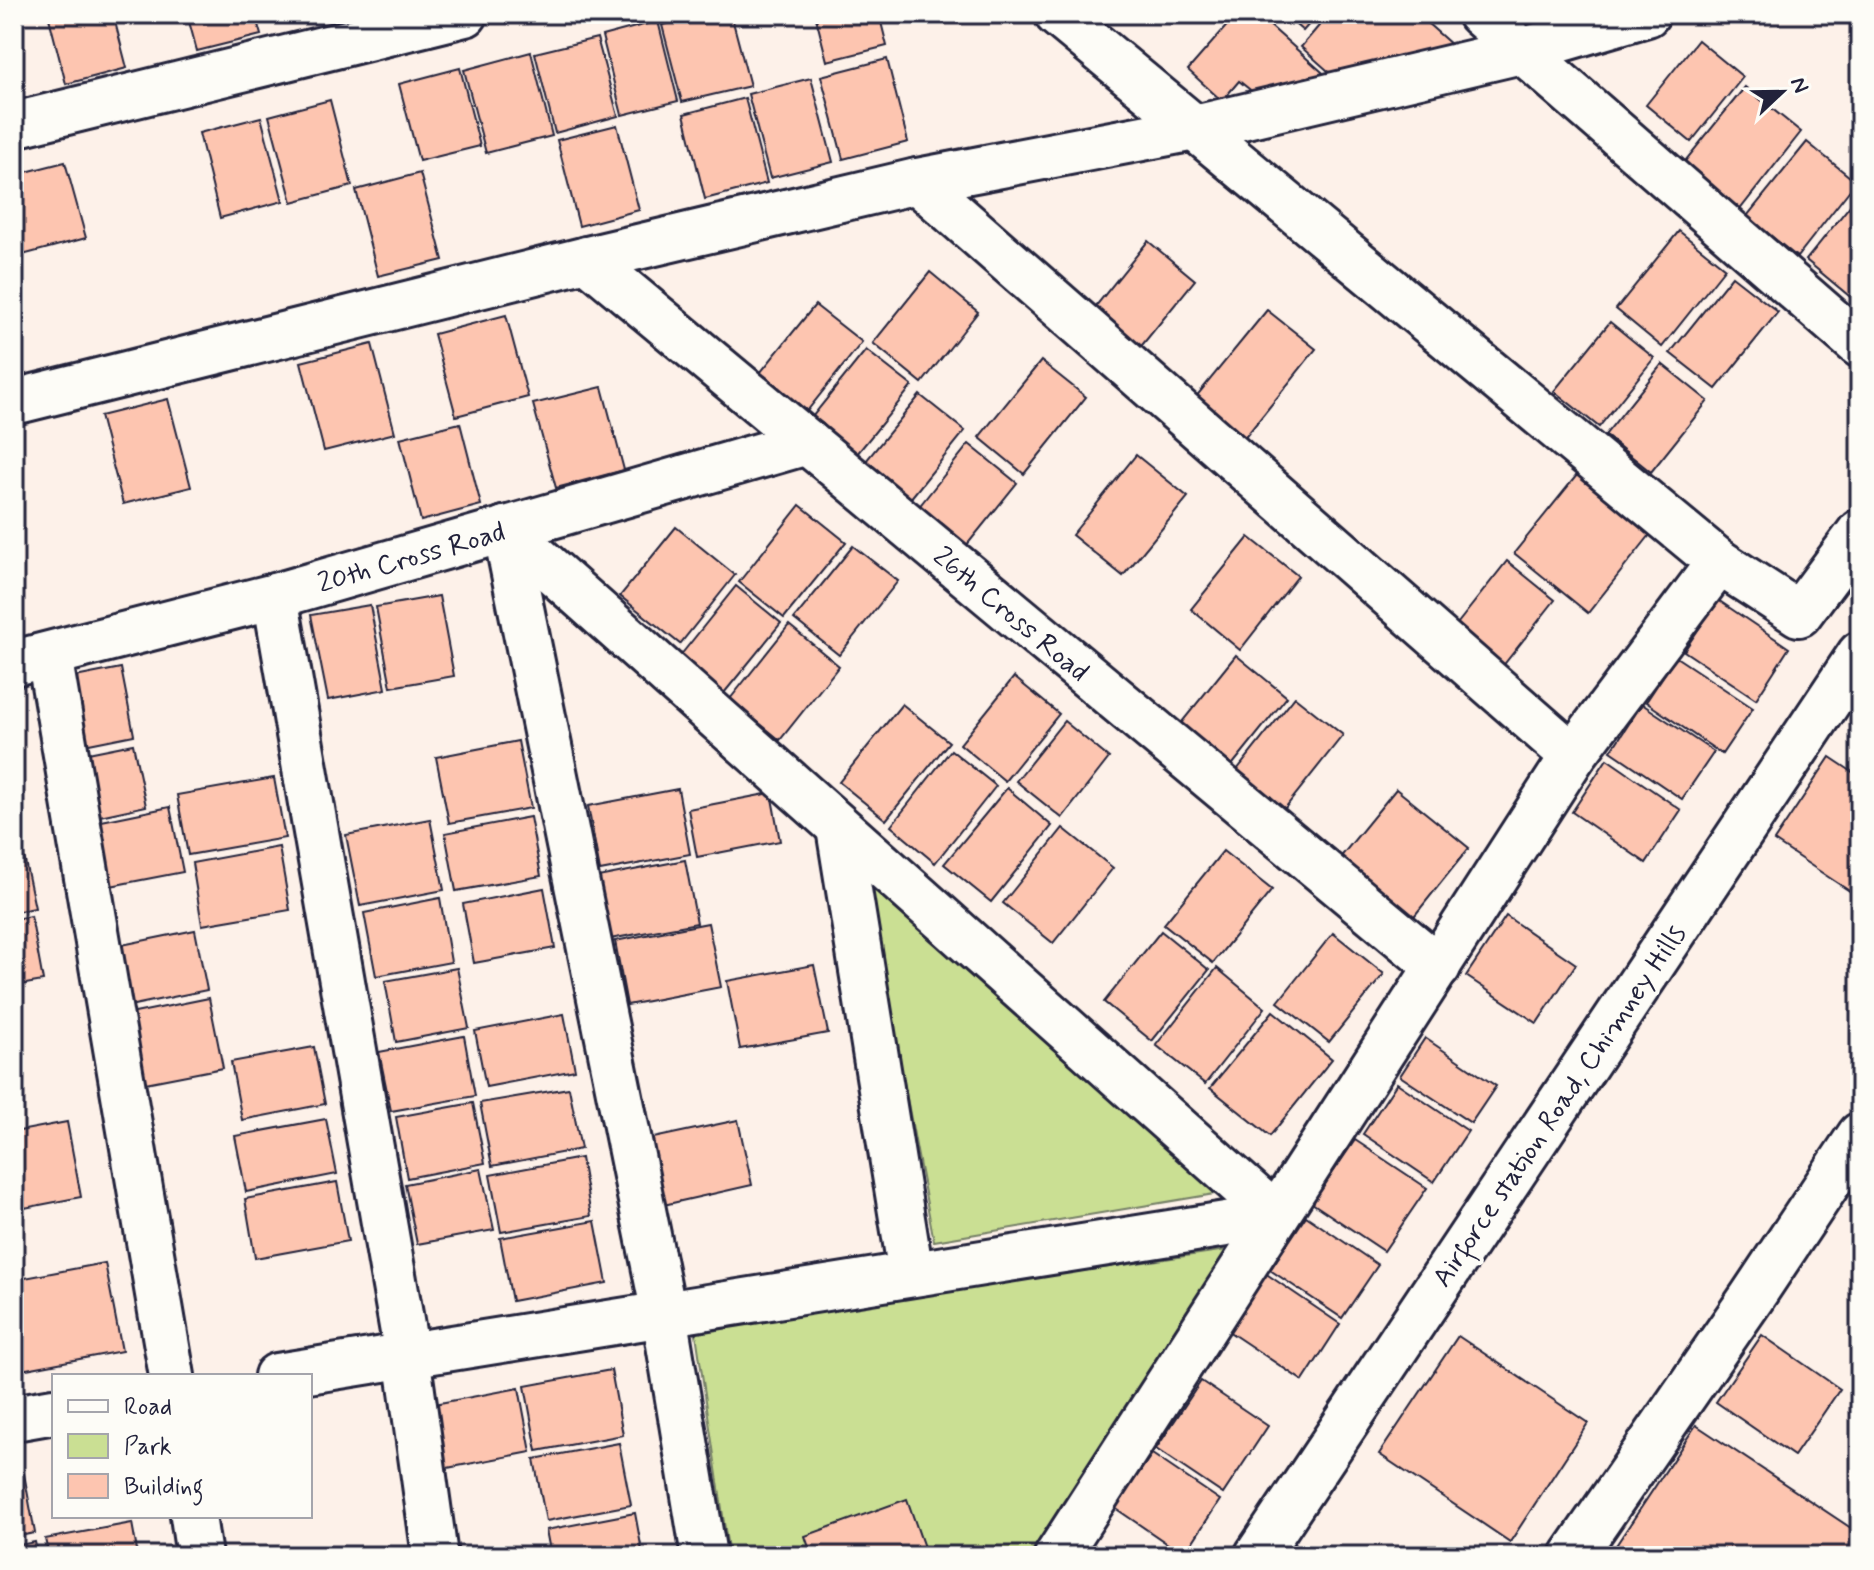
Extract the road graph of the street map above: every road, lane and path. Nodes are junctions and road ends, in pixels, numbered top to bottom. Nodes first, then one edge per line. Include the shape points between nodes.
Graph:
1 (465, 14) edge
2 (1057, 14) edge
3 (1480, 14) edge
4 (1647, 14) edge
5 (1521, 51) junction
6 (14, 125) edge
7 (1195, 128) junction
8 (917, 181) junction
9 (587, 259) junction
10 (1860, 345) edge
11 (14, 402) edge
12 (807, 442) junction
13 (505, 529) junction
14 (1860, 532) edge
15 (1719, 562) junction
16 (275, 596) junction
17 (1860, 654) edge
18 (32, 659) edge
19 (1573, 756) junction
20 (839, 828) junction
21 (1438, 967) junction
22 (1860, 1135) edge
23 (1276, 1216) junction
24 (911, 1274) junction
25 (664, 1314) junction
26 (407, 1355) junction
27 (172, 1374) edge
28 (289, 1374) edge
29 (52, 1411) edge
30 (14, 1418) edge
31 (193, 1518) edge
32 (199, 1556) edge
33 (435, 1556) edge
34 (704, 1556) edge
35 (1057, 1556) edge
36 (1257, 1556) edge
37 (1573, 1556) edge

1 - 6 street
2 - 7 street
3 - 5 street
4 - 5 street
5 - 7 street
5 - 10 street
7 - 8 street
7 - 15 street
8 - 9 street
8 - 19 street
9 - 11 street
9 - 12 street, 26th Cross Road
12 - 13 street, 20th Cross Road
12 - 21 street, 26th Cross Road
13 - 16 street, 20th Cross Road
13 - 20 street
13 - 25 street
14 - 15 street via 1799,614
15 - 19 street
16 - 18 street, 20th Cross Road
16 - 26 street
17 - 36 street, Airforce station Road, Chimney Hills
18 - 27 street
19 - 21 street
20 - 23 street
20 - 24 street
21 - 23 street
22 - 37 street
23 - 24 street
23 - 35 street
24 - 25 street
25 - 26 street
25 - 34 street
26 - 28 street
26 - 33 street
29 - 30 street
31 - 32 street

